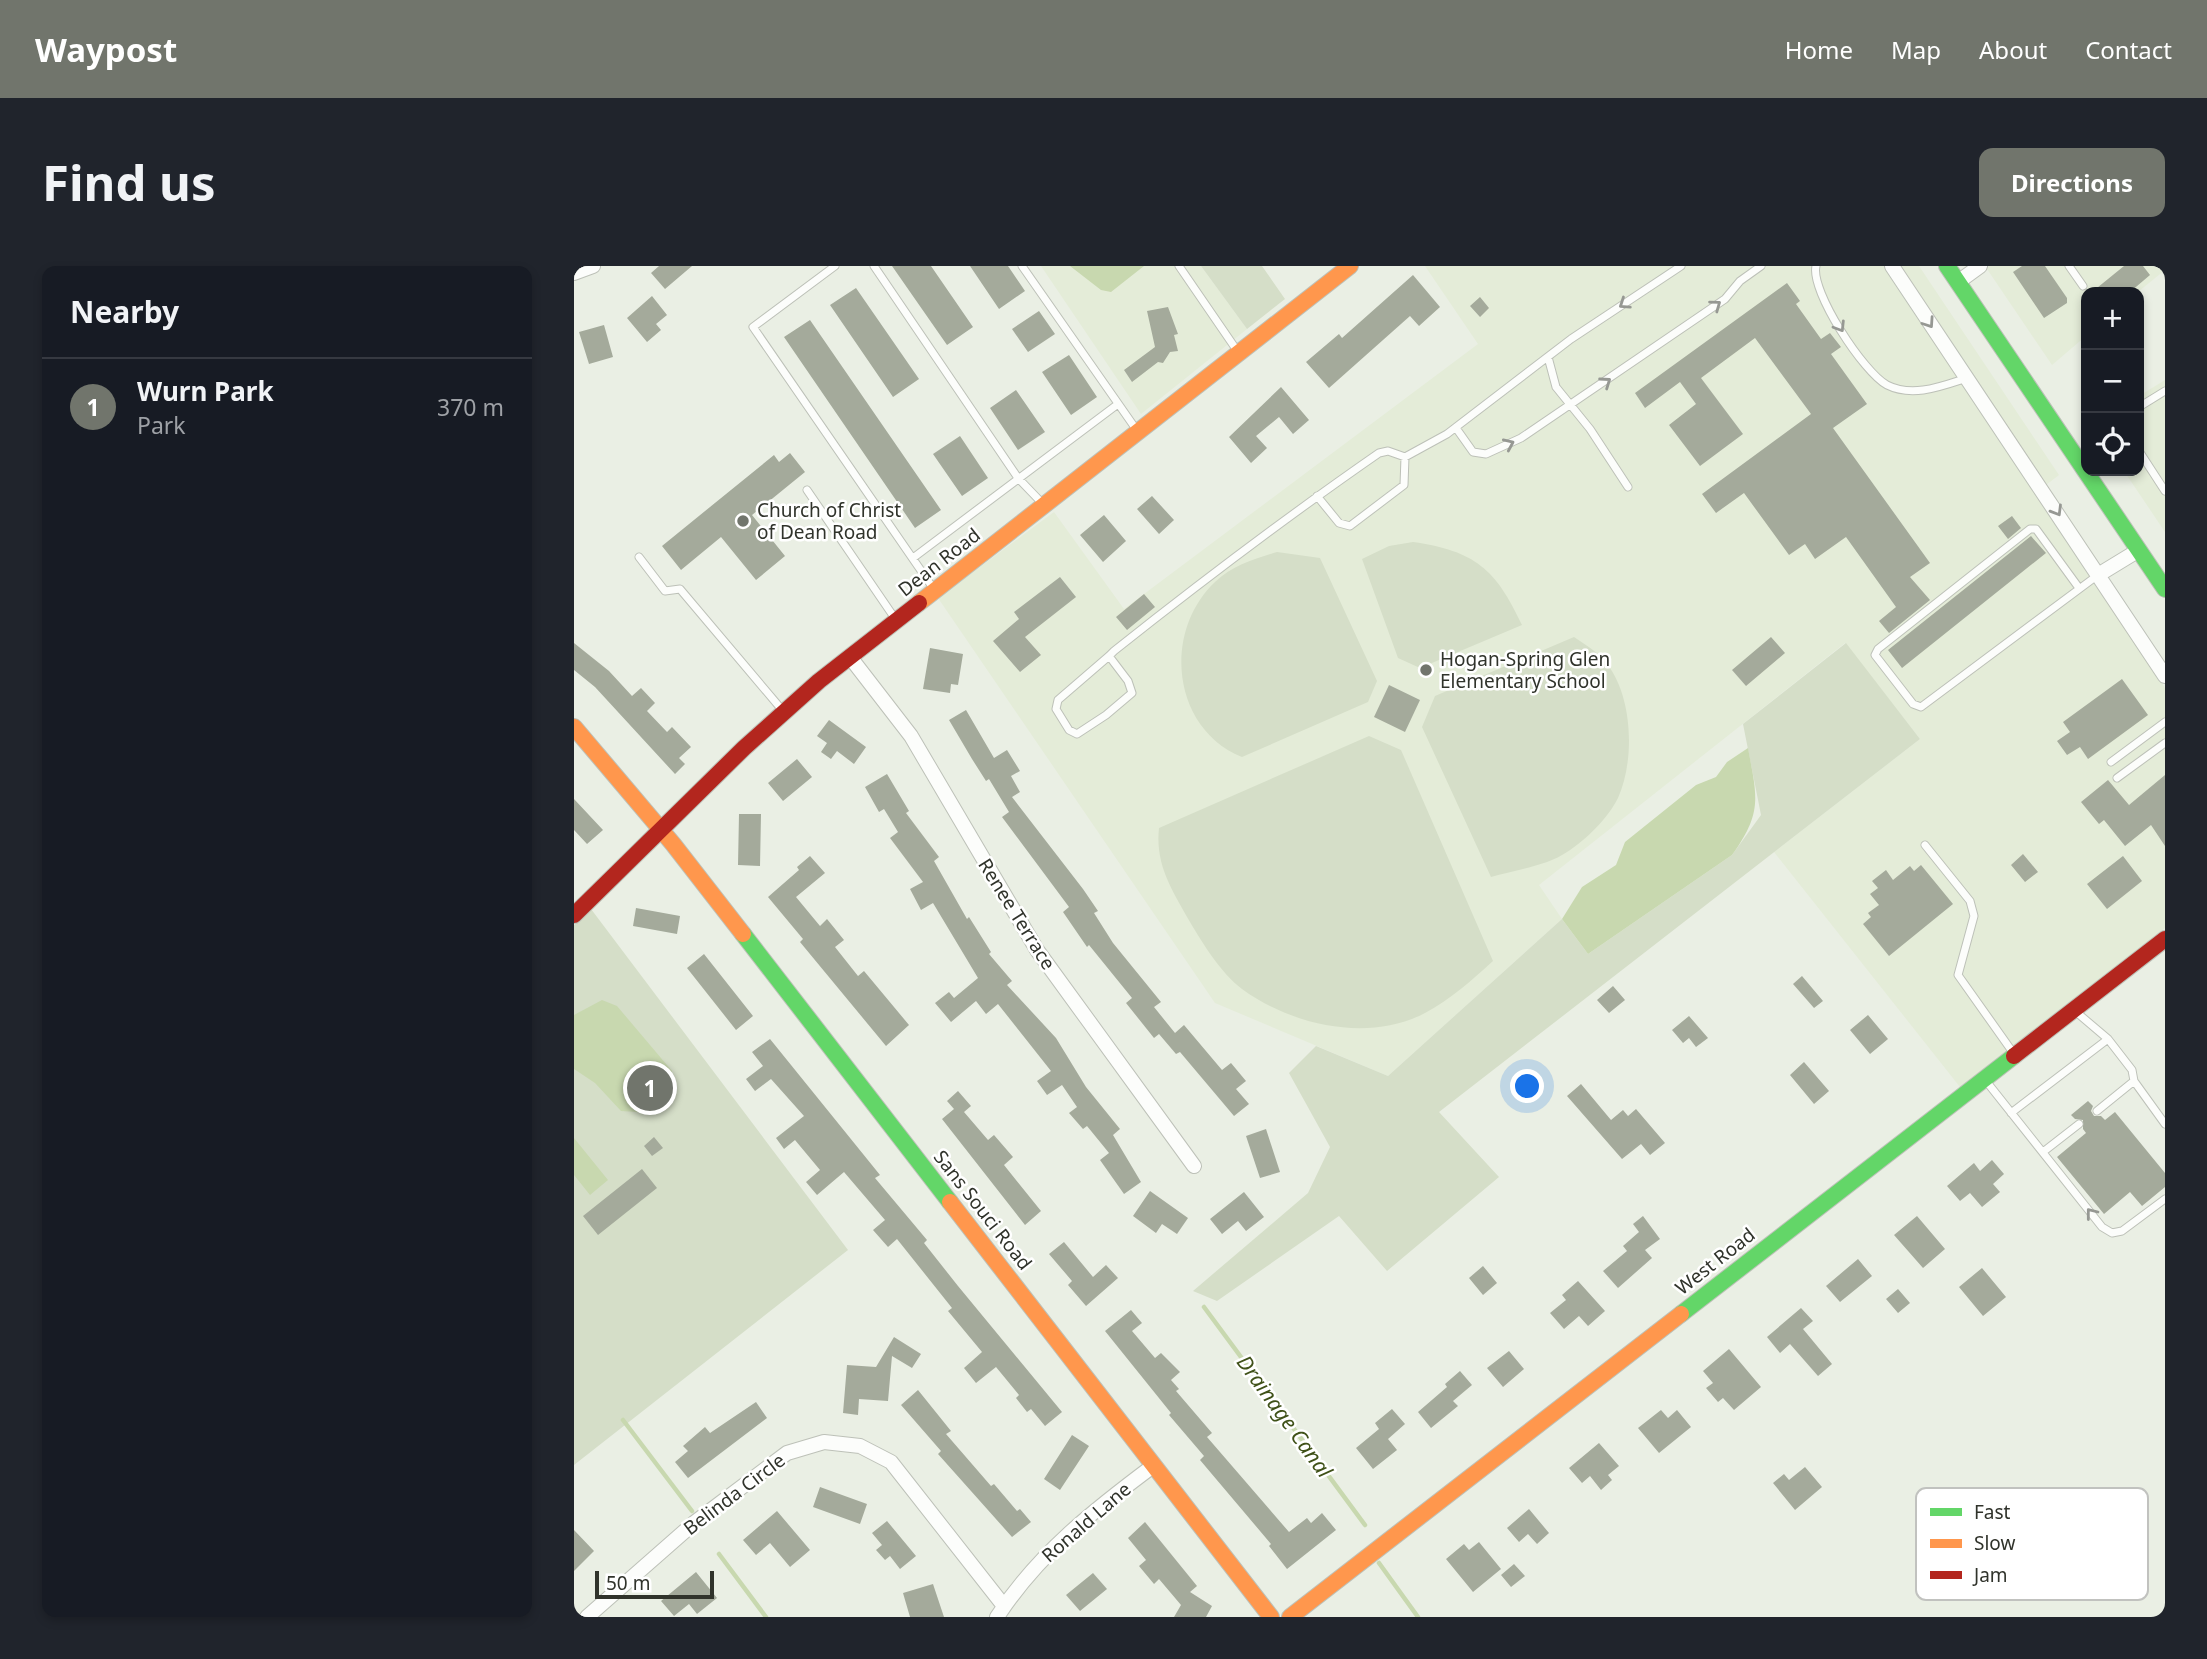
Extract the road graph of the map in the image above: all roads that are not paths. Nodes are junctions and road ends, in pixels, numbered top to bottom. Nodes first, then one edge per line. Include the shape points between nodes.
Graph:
1 (593, 266) edge
2 (835, 266) edge
3 (874, 266) edge
4 (1022, 266) edge
5 (1179, 266) edge
6 (1350, 266) edge
7 (1681, 266) edge
8 (1761, 266) edge
9 (1816, 266) edge
10 (1892, 266) edge
11 (1947, 266) edge
12 (1980, 266) edge
13 (2069, 266) edge
14 (574, 272) edge
15 (1958, 282) junction
16 (2083, 286) dead end
17 (1239, 353) junction
18 (1548, 357) junction
19 (1967, 378) junction
20 (2165, 391) edge
21 (1118, 404) junction
22 (1572, 404) junction
23 (2144, 404) edge
24 (1456, 428) junction
25 (1139, 433) junction
26 (1405, 457) junction
27 (2144, 459) edge
28 (1018, 478) junction
29 (1628, 487) dead end
30 (807, 490) dead end
31 (2165, 491) edge
32 (1317, 496) junction
33 (1045, 506) junction
34 (2139, 550) junction
35 (639, 557) dead end
36 (913, 558) junction
37 (2098, 575) junction
38 (2079, 588) junction
39 (2165, 589) edge
40 (936, 591) junction
41 (897, 621) junction
42 (1109, 656) junction
43 (850, 657) junction
44 (2165, 676) edge
45 (784, 712) junction
46 (2165, 722) edge
47 (574, 727) edge
48 (2165, 743) edge
49 (2111, 762) dead end
50 (2117, 778) dead end
51 (659, 831) junction
52 (1925, 845) dead end
53 (574, 915) edge
54 (2165, 939) edge
55 (2073, 1009) junction
56 (2108, 1039) junction
57 (2014, 1055) junction
58 (1984, 1079) junction
59 (2134, 1081) junction
60 (2097, 1111) dead end
61 (2011, 1113) junction
62 (2079, 1124) dead end
63 (2165, 1124) edge
64 (2043, 1152) junction
65 (1194, 1166) dead end
66 (2165, 1199) edge
67 (1153, 1466) junction
68 (1001, 1611) edge
69 (587, 1617) edge
70 (1271, 1617) edge
71 (1290, 1617) edge

1 - 14 street
2 - 36 lane via 753,327
3 - 28 lane
4 - 21 lane
5 - 17 lane
6 - 17 main road, Dean Road
7 -> 18 lane
22 -> 8 lane via 1725,299
9 -> 19 lane via 1819,294 1867,368 1886,384 1903,390 1929,389
10 -> 19 street
11 - 15 main road
12 - 15 street
13 - 16 lane
15 - 34 main road via 2076,450
17 - 25 main road, Dean Road
18 - 22 lane via 1556,387
18 - 24 lane
19 -> 37 street
20 - 23 lane
21 - 25 lane
21 - 28 lane
24 -> 22 lane via 1473,452 1486,454 1521,439
22 - 29 lane
24 - 26 lane
25 - 33 main road, Dean Road
26 - 32 lane via 1379,453
26 - 32 lane via 1404,485 1350,526 1339,523
27 - 31 lane
28 - 33 lane
28 - 36 lane
30 - 41 lane
32 - 42 lane
33 - 40 main road, Dean Road
34 - 37 street
34 - 39 main road
35 - 45 lane via 665,591 680,589
36 - 40 lane
37 - 38 lane
37 - 44 street
38 - 38 lane via 1921,707 1913,704 1875,655 2029,530 2036,529
40 - 41 main road, Dean Road
41 - 43 main road, Dean Road
42 - 42 lane via 1058,700 1056,709 1069,730 1077,734 1132,693
43 - 45 main road, Dean Road
43 - 65 street, Renee Terrace via 911,736 1017,921
45 - 51 main road, Dean Road
46 - 49 lane
47 - 51 main road, Sans Souci Road
48 - 50 lane
51 - 53 main road, Dean Road
51 - 67 main road, Sans Souci Road
52 - 57 lane via 1972,908 1974,916 1958,975
54 - 55 main road, West Road
55 - 56 lane
55 - 57 main road, West Road
56 - 59 lane via 2132,1070
56 - 61 lane
57 - 58 main road, West Road
58 - 61 lane
58 - 71 main road, West Road
59 - 60 lane
59 - 63 lane
61 - 64 lane
62 - 64 lane
66 -> 64 lane via 2122,1231 2112,1233 2102,1227
67 - 68 street, Ronald Lane via 1058,1543
67 - 70 main road, Sans Souci Road
68 - 69 street, Belinda Circle via 891,1462 860,1446 824,1441 787,1453 664,1548

